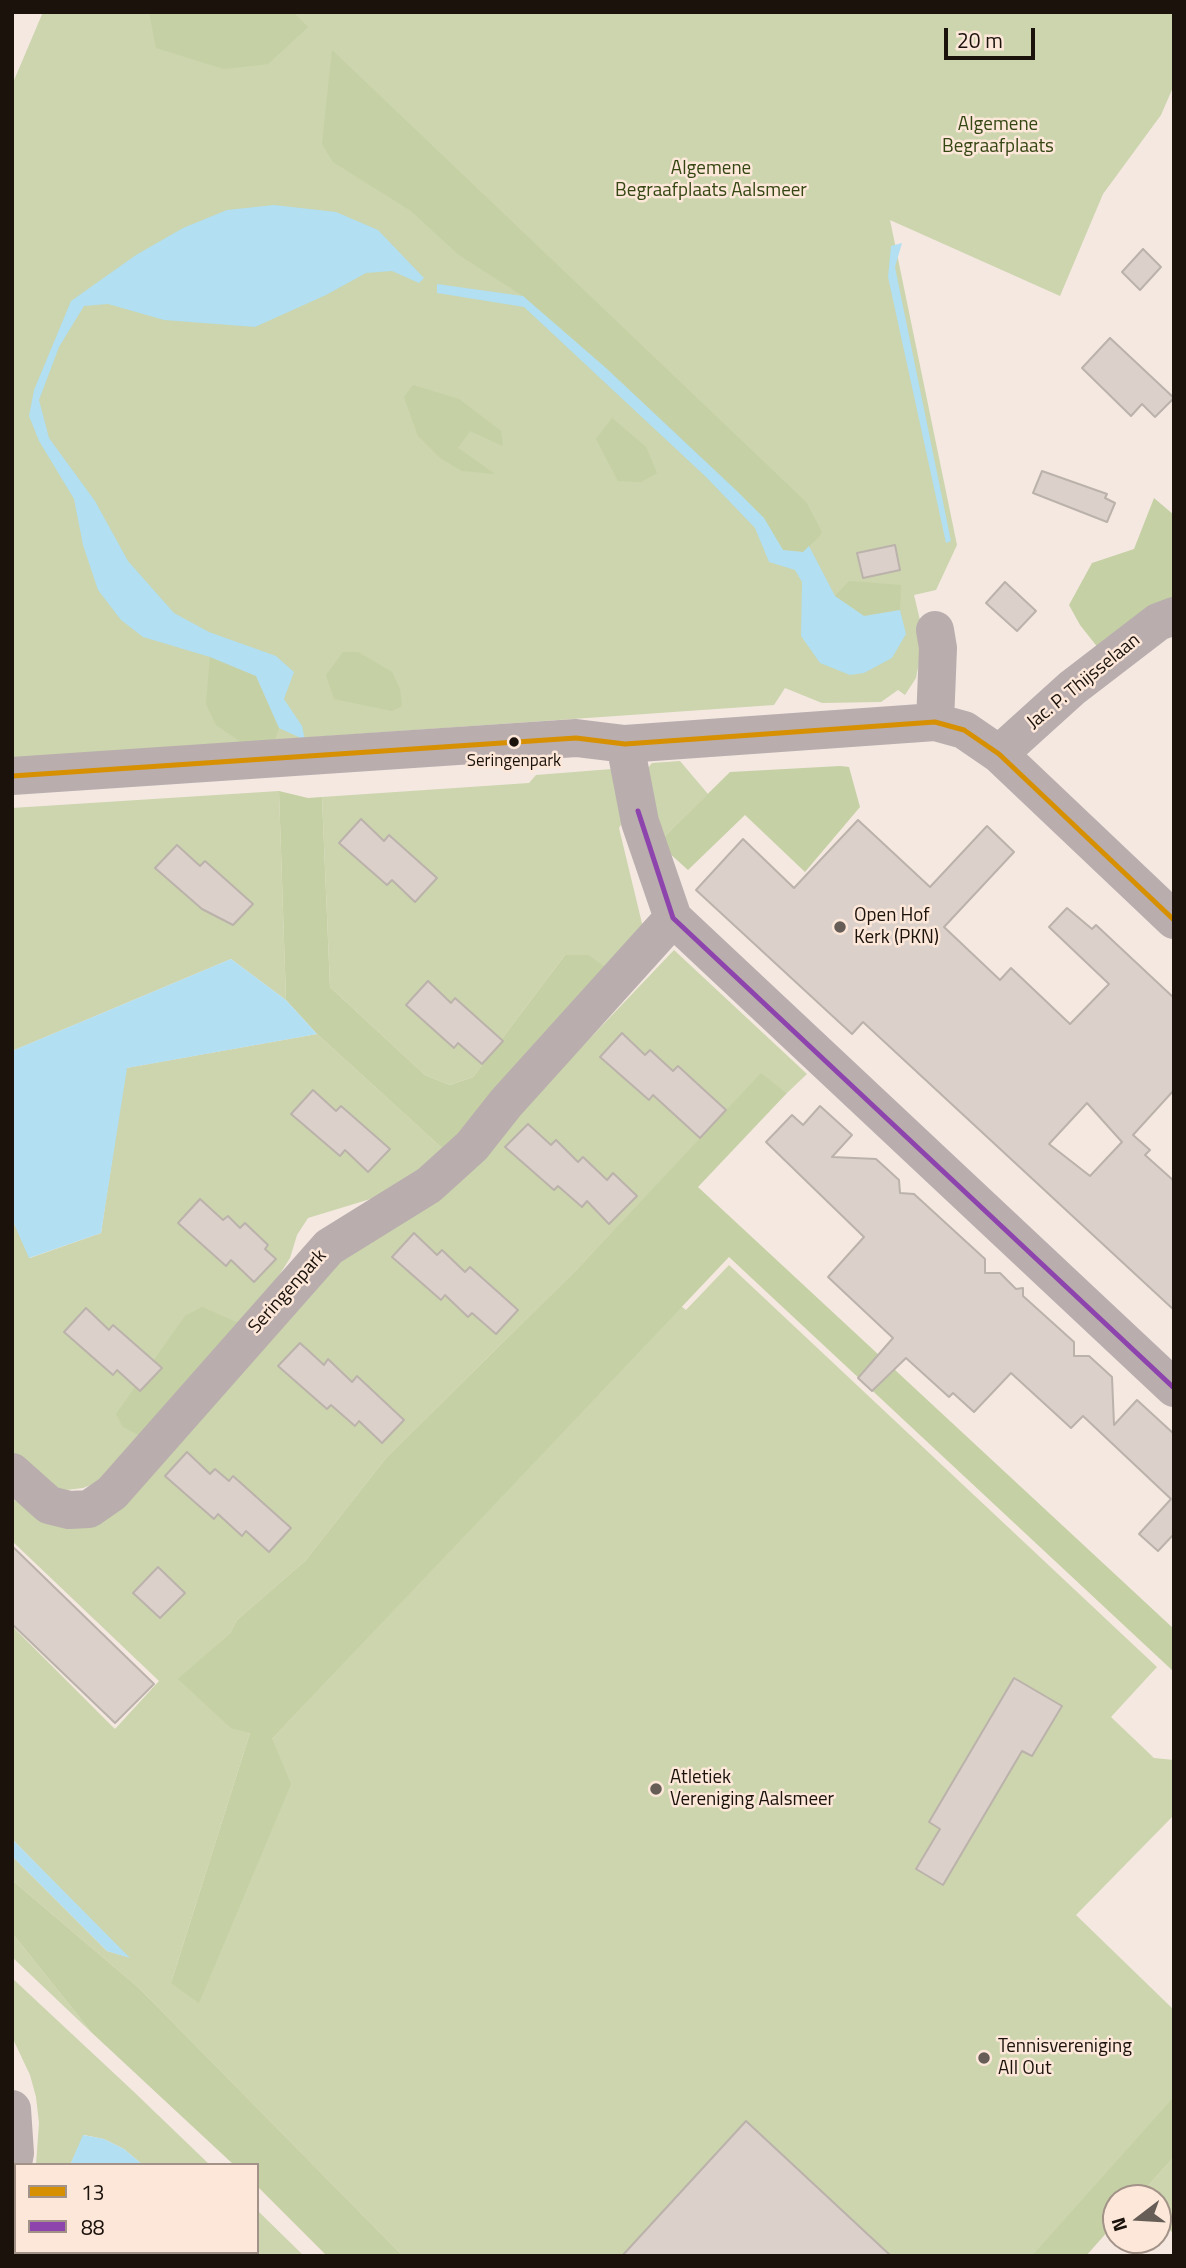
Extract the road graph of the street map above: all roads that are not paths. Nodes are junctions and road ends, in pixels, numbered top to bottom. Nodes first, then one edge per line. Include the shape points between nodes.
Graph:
1 (1174, 615) edge
2 (935, 630) dead end
3 (935, 722) junction
4 (625, 744) junction
5 (999, 754) junction
6 (12, 776) edge
7 (673, 918) junction
8 (1174, 920) edge
9 (1174, 1388) edge
10 (17, 1476) edge
11 (12, 2109) edge
12 (12, 2169) edge

1 - 5 street, Jac. P. Thijsselaan via 1158,622 1072,688
2 - 3 street
3 - 4 street
3 - 5 street via 964,730
4 - 6 street via 576,738
4 - 7 street via 640,822
5 - 8 street
7 - 9 street
7 - 10 street, Seringenpark via 471,1146 429,1185 329,1247 112,1493 89,1508 69,1510 49,1505
11 - 12 street

